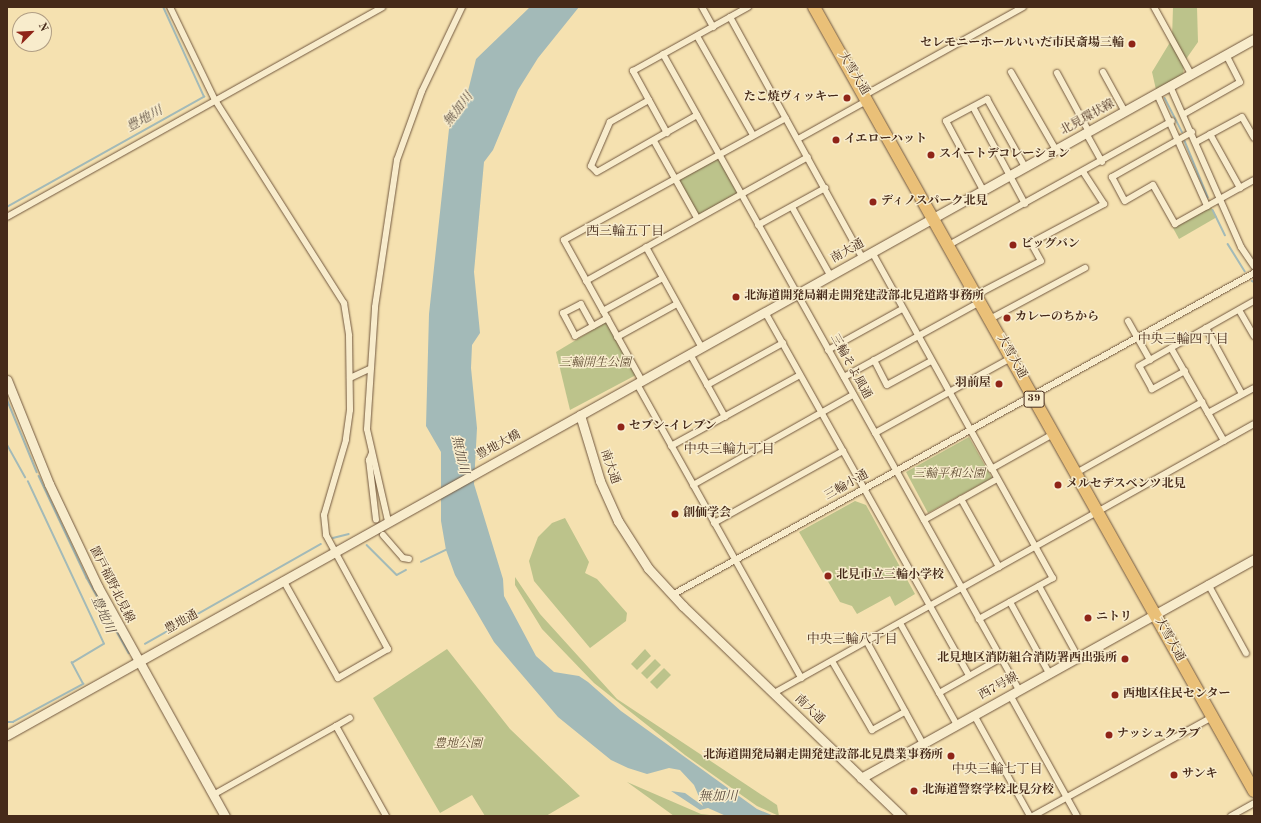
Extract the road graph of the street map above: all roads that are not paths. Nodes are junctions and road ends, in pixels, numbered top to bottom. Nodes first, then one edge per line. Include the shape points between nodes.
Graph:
1 (170, 7) edge
2 (382, 7) edge
3 (462, 7) edge
4 (702, 7) edge
5 (748, 7) edge
6 (814, 7) edge
7 (1024, 7) edge
8 (1154, 7) edge
9 (730, 18) junction
10 (713, 27) junction
11 (697, 36) junction
12 (1254, 39) edge
13 (664, 54) junction
14 (1226, 54) junction
15 (1011, 72) dead end
16 (1103, 72) dead end
17 (1057, 73) dead end
18 (1191, 74) junction
19 (1170, 86) junction
20 (1157, 94) junction
21 (867, 98) junction
22 (215, 100) junction
23 (649, 100) junction
24 (973, 107) junction
25 (1125, 112) junction
26 (1184, 114) junction
27 (697, 116) junction
28 (786, 118) junction
29 (1172, 121) junction
30 (1088, 132) junction
31 (1192, 132) junction
32 (668, 133) junction
33 (1210, 134) junction
34 (753, 135) junction
35 (1254, 138) edge
36 (798, 139) junction
37 (1180, 139) junction
38 (654, 141) junction
39 (1196, 142) junction
40 (1056, 150) junction
41 (719, 154) junction
42 (808, 157) junction
43 (1102, 162) junction
44 (1025, 167) junction
45 (1083, 172) junction
46 (1010, 175) junction
47 (676, 179) junction
48 (1254, 180) edge
49 (825, 188) junction
50 (1240, 188) junction
51 (983, 190) junction
52 (741, 194) junction
53 (1219, 199) junction
54 (1025, 204) junction
55 (1207, 206) junction
56 (792, 207) junction
57 (7, 217) edge
58 (934, 217) junction
59 (697, 218) junction
60 (758, 225) junction
61 (949, 245) junction
62 (646, 247) junction
63 (872, 252) junction
64 (862, 257) junction
65 (1254, 265) edge
66 (1085, 268) dead end
67 (1254, 273) edge
68 (830, 275) junction
69 (663, 278) junction
70 (586, 281) junction
71 (796, 294) junction
72 (978, 298) junction
73 (1254, 301) edge
74 (677, 304) junction
75 (902, 309) junction
76 (1238, 310) junction
77 (603, 311) junction
78 (765, 312) junction
79 (607, 318) junction
80 (990, 319) junction
81 (1128, 321) dead end
82 (593, 326) junction
83 (1206, 328) junction
84 (918, 336) junction
85 (1254, 336) edge
86 (617, 337) junction
87 (1136, 337) junction
88 (782, 343) junction
89 (702, 348) junction
90 (1171, 348) junction
91 (828, 350) junction
92 (690, 354) junction
93 (1011, 358) junction
94 (874, 360) junction
95 (1150, 360) junction
96 (931, 361) junction
97 (369, 369) junction
98 (1185, 371) junction
99 (800, 375) junction
100 (844, 377) junction
101 (350, 378) junction
102 (7, 380) edge
103 (639, 383) junction
104 (707, 385) junction
105 (1254, 388) edge
106 (948, 392) junction
107 (1242, 394) junction
108 (853, 395) junction
109 (1032, 395) junction
110 (1202, 402) junction
111 (821, 413) junction
112 (1208, 413) junction
113 (580, 415) junction
114 (725, 417) junction
115 (1254, 424) edge
116 (969, 430) junction
117 (875, 433) junction
118 (1053, 434) junction
119 (1224, 441) junction
120 (671, 446) junction
121 (842, 451) junction
122 (372, 453) junction
123 (991, 469) junction
124 (896, 471) junction
125 (1076, 473) junction
126 (997, 479) junction
127 (693, 484) junction
128 (864, 489) junction
129 (961, 499) junction
130 (1098, 512) junction
131 (376, 520) dead end
132 (390, 520) junction
133 (924, 520) junction
134 (714, 523) junction
135 (383, 535) dead end
136 (1035, 547) junction
137 (334, 552) junction
138 (409, 559) dead end
139 (1254, 559) edge
140 (735, 560) junction
141 (999, 567) junction
142 (283, 580) junction
143 (1208, 584) junction
144 (1039, 586) junction
145 (962, 588) junction
146 (672, 595) junction
147 (1010, 602) junction
148 (929, 606) junction
149 (1155, 614) junction
150 (979, 619) junction
151 (900, 623) junction
152 (866, 642) junction
153 (1246, 653) dead end
154 (1078, 657) junction
155 (1001, 658) junction
156 (832, 661) junction
157 (138, 662) junction
158 (1049, 673) junction
159 (969, 676) junction
160 (801, 678) junction
161 (1019, 690) junction
162 (774, 693) junction
163 (939, 693) junction
164 (1010, 695) junction
165 (905, 712) junction
166 (974, 715) junction
167 (1212, 717) junction
168 (350, 718) dead end
169 (957, 725) junction
170 (336, 726) junction
171 (7, 735) edge
172 (923, 744) junction
173 (861, 778) junction
174 (1254, 792) edge
175 (213, 795) junction
176 (1067, 797) junction
177 (1254, 803) edge
178 (225, 816) edge
179 (386, 816) edge
180 (901, 816) edge
181 (1030, 816) edge
182 (1033, 816) edge
183 (1077, 816) edge
184 (1231, 816) edge

1 - 22 street
2 - 22 street
3 - 97 street via 422,91 397,160
4 - 10 street
5 - 9 street
6 - 21 highway, 大雪大通 / 39
7 - 21 street
8 - 18 street
9 - 10 street
9 - 28 street
10 - 11 street
11 - 13 street
11 - 34 street
12 - 14 main road, 北見環状線
13 - 23 street via 633,71
13 - 27 street, 三輪そよ風通
14 - 18 main road, 北見環状線
14 - 26 street via 1240,82
15 - 40 street
16 - 25 street
17 - 30 street
18 - 19 main road, 北見環状線
19 - 20 main road, 北見環状線
19 - 26 street
20 - 25 main road, 北見環状線
20 - 29 street
21 - 36 street
21 - 58 highway, 大雪大通 / 39
22 - 57 street
22 - 101 street via 344,303 350,336
23 - 32 street
23 - 38 street via 610,122 591,166 597,172
24 - 44 street via 987,99
24 - 46 street
24 - 51 street via 946,121
25 - 30 main road, 北見環状線
26 - 31 street
27 - 32 street
27 - 41 street, 三輪そよ風通
28 - 34 street
28 - 36 street
29 - 37 street
29 - 43 street
30 - 40 main road, 北見環状線
30 - 43 street
31 - 37 street
31 - 39 street
32 - 38 street
33 - 35 street via 1242,117
33 - 39 street
33 - 50 street
34 - 41 street
36 - 42 street
37 - 55 street
37 - 55 street via 1112,177 1125,201 1153,185 1175,224
38 - 47 street
39 - 53 street
40 - 44 main road, 北見環状線
41 - 47 street
41 - 52 street, 三輪そよ風通
42 - 49 street
42 - 52 street
43 - 45 street
44 - 46 main road, 北見環状線
45 - 54 street
45 - 72 street via 1104,204 1031,243 1041,261
46 - 51 main road, 北見環状線
46 - 54 street
47 - 59 street
47 - 70 street via 564,240
48 - 50 street
49 - 56 street
49 - 64 street
50 - 53 street
51 - 58 main road, 北見環状線
52 - 59 street
52 - 60 street, 三輪そよ風通
53 - 55 street
53 - 65 street via 1241,247
54 - 61 street
56 - 60 street
56 - 68 street
58 - 61 highway, 大雪大通 / 39
58 - 63 main road, 南大通
59 - 62 street
60 - 71 street, 三輪そよ風通
61 - 72 highway, 大雪大通 / 39
62 - 69 street
62 - 70 street
63 - 64 main road, 南大通
63 - 75 street
64 - 68 main road, 南大通
66 - 80 street
67 - 87 street, 三輪小通
68 - 71 main road, 南大通
69 - 74 street
69 - 77 street
70 - 77 street
71 - 78 main road, 南大通
71 - 91 street, 三輪そよ風通
72 - 80 highway, 大雪大通 / 39
72 - 84 street
73 - 76 street
74 - 86 street
74 - 89 street
75 - 84 street
75 - 91 street
76 - 83 street
76 - 85 street
77 - 79 street
78 - 88 street
78 - 89 main road, 南大通
79 - 82 street
79 - 86 street
80 - 93 highway, 大雪大通 / 39
81 - 87 street
82 - 82 street via 575,336 564,313 581,304
83 - 90 street
83 - 107 street
84 - 94 street
84 - 96 street
86 - 103 street
87 - 95 street
87 - 109 street, 三輪小通
88 - 99 street
88 - 104 street
89 - 92 main road, 南大通
90 - 95 street
90 - 98 street
91 - 100 street, 三輪そよ風通
92 - 103 main road, 南大通
92 - 104 street
93 - 106 street
93 - 109 highway, 大雪大通 / 39
94 - 96 street via 887,385
94 - 100 street
95 - 98 street via 1139,366 1152,389
96 - 106 street
97 - 101 street
97 - 122 street via 367,429
98 - 110 street
99 - 111 street
99 - 114 street
100 - 108 street, 三輪そよ風通
101 - 137 street via 346,440 324,515 326,535
102 - 157 main road, 置戸福野北見線 via 74,538
103 - 113 main road, 南大通
103 - 120 street
104 - 114 street
105 - 107 street
106 - 116 street
106 - 117 street
107 - 112 street
108 - 111 street
108 - 117 street, 三輪そよ風通
109 - 116 street, 三輪小通
109 - 118 highway, 大雪大通 / 39
110 - 112 street
110 - 125 street
111 - 121 street
111 - 127 street
112 - 119 street
113 - 132 main road, 豊地大橋
113 - 146 main road, 南大通 via 600,481 618,520 648,568
114 - 120 street
115 - 119 street
116 - 123 street
116 - 124 street, 三輪小通
117 - 124 street, 三輪そよ風通
118 - 123 street
118 - 125 highway, 大雪大通 / 39
119 - 130 street
120 - 127 street
121 - 128 street
121 - 134 street
122 - 131 street via 369,460
122 - 132 street
123 - 126 street
124 - 128 street, 三輪小通
124 - 133 street, 三輪そよ風通
125 - 130 highway, 大雪大通 / 39
126 - 129 street
126 - 136 street
127 - 134 street
128 - 140 street, 三輪小通
128 - 148 street
129 - 133 street
129 - 141 street
130 - 136 street
130 - 149 highway, 大雪大通 / 39
132 - 137 main road, 豊地通
133 - 145 street, 三輪そよ風通
134 - 140 street
135 - 138 street via 403,558
136 - 141 street
136 - 144 street via 1053,578
137 - 142 main road, 豊地通
137 - 142 street via 388,650 338,678
139 - 143 main road, 西7号線
140 - 146 street, 三輪小通
140 - 160 street
141 - 145 street
142 - 157 main road, 豊地通
143 - 149 main road, 西7号線
143 - 153 street
144 - 147 street
144 - 154 street
145 - 148 street
145 - 150 street, 三輪そよ風通
146 - 162 main road, 南大通
147 - 150 street
147 - 158 street
148 - 151 street
148 - 159 street
149 - 154 main road, 西7号線
149 - 167 highway, 大雪大通 / 39
150 - 155 street, 三輪そよ風通
151 - 152 street
151 - 163 street
152 - 156 street
152 - 165 street
154 - 158 main road, 西7号線
155 - 159 street
155 - 161 street, 三輪そよ風通
156 - 160 street
156 - 165 street via 872,730
157 - 171 main road
157 - 175 main road
158 - 161 main road, 西7号線
159 - 163 street
160 - 162 street
161 - 164 main road, 西7号線
162 - 173 main road, 南大通
163 - 169 street
164 - 166 main road, 西7号線
164 - 176 street
165 - 172 street
166 - 169 main road, 西7号線
166 - 181 street
167 - 174 highway, 大雪大通 / 39
167 - 176 street
168 - 170 street
169 - 172 main road, 西7号線
170 - 175 street
170 - 179 street
172 - 173 main road, 西7号線
173 - 180 main road, 南大通
175 - 178 main road
176 - 182 street
176 - 183 street
177 - 184 street

